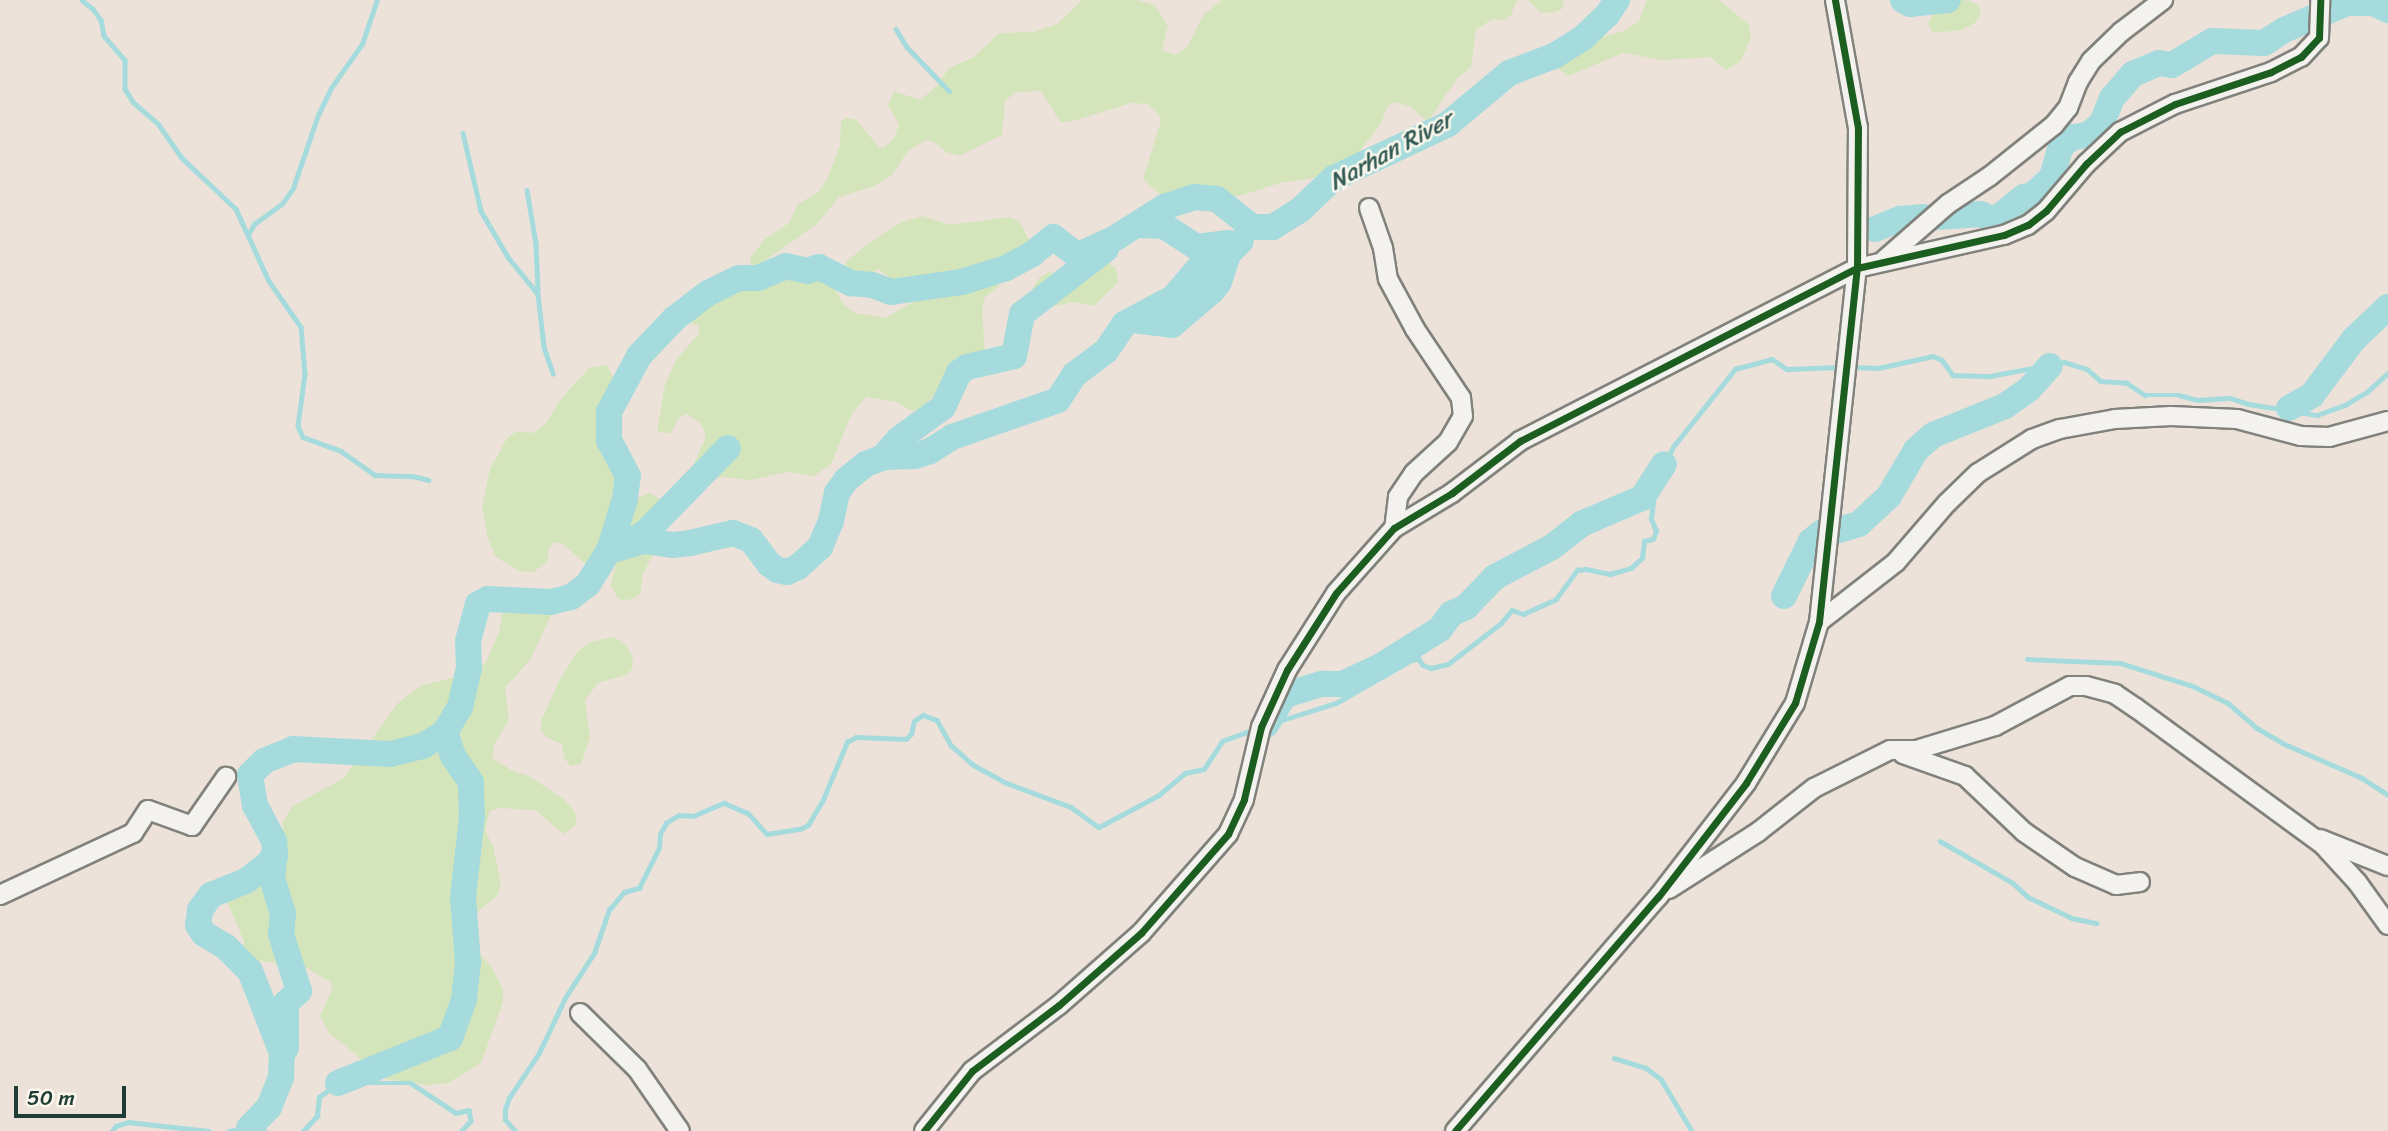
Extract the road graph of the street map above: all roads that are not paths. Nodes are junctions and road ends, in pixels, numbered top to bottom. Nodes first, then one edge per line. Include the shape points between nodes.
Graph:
1 (1835, 0) edge
2 (2164, 0) edge
3 (2320, 0) edge
4 (1369, 208) dead end
5 (1882, 263) junction
6 (1857, 268) junction
7 (2388, 421) edge
8 (1394, 528) junction
9 (1819, 622) junction
10 (1890, 750) junction
11 (226, 778) dead end
12 (2310, 835) junction
13 (2388, 866) edge
14 (2140, 882) dead end
15 (0, 895) edge
16 (1658, 897) junction
17 (2388, 925) edge
18 (580, 1013) dead end
19 (680, 1131) edge
20 (924, 1131) edge
21 (1455, 1131) edge

1 - 6 street via 1858,128
2 - 5 street via 2091,61 2068,108 2054,125 1948,204
3 - 5 street via 2319,38 2301,57 2271,72 2175,104 2120,132 2028,225 2004,235
4 - 8 street via 1388,279 1461,398 1463,416 1448,442 1414,473 1398,497
5 - 6 street
6 - 8 street via 1520,441
6 - 9 street
7 - 9 street via 2329,437 2301,436 2237,419 2171,416 2115,419 2060,429 2032,439 1978,473 1896,562
8 - 20 street via 1336,593 1287,670 1261,727 1244,799 1227,834 1141,933 1059,1005 971,1071
9 - 16 street via 1795,704 1746,783
10 - 12 street via 1916,750 1994,726 2070,686 2086,686 2115,694
10 - 14 street via 1965,776 2024,832 2075,867 2116,885
10 - 16 street via 1814,788 1758,832
11 - 15 street via 192,825 148,810 133,833
12 - 13 street
12 - 17 street via 2357,883
16 - 21 street
18 - 19 street via 637,1069

